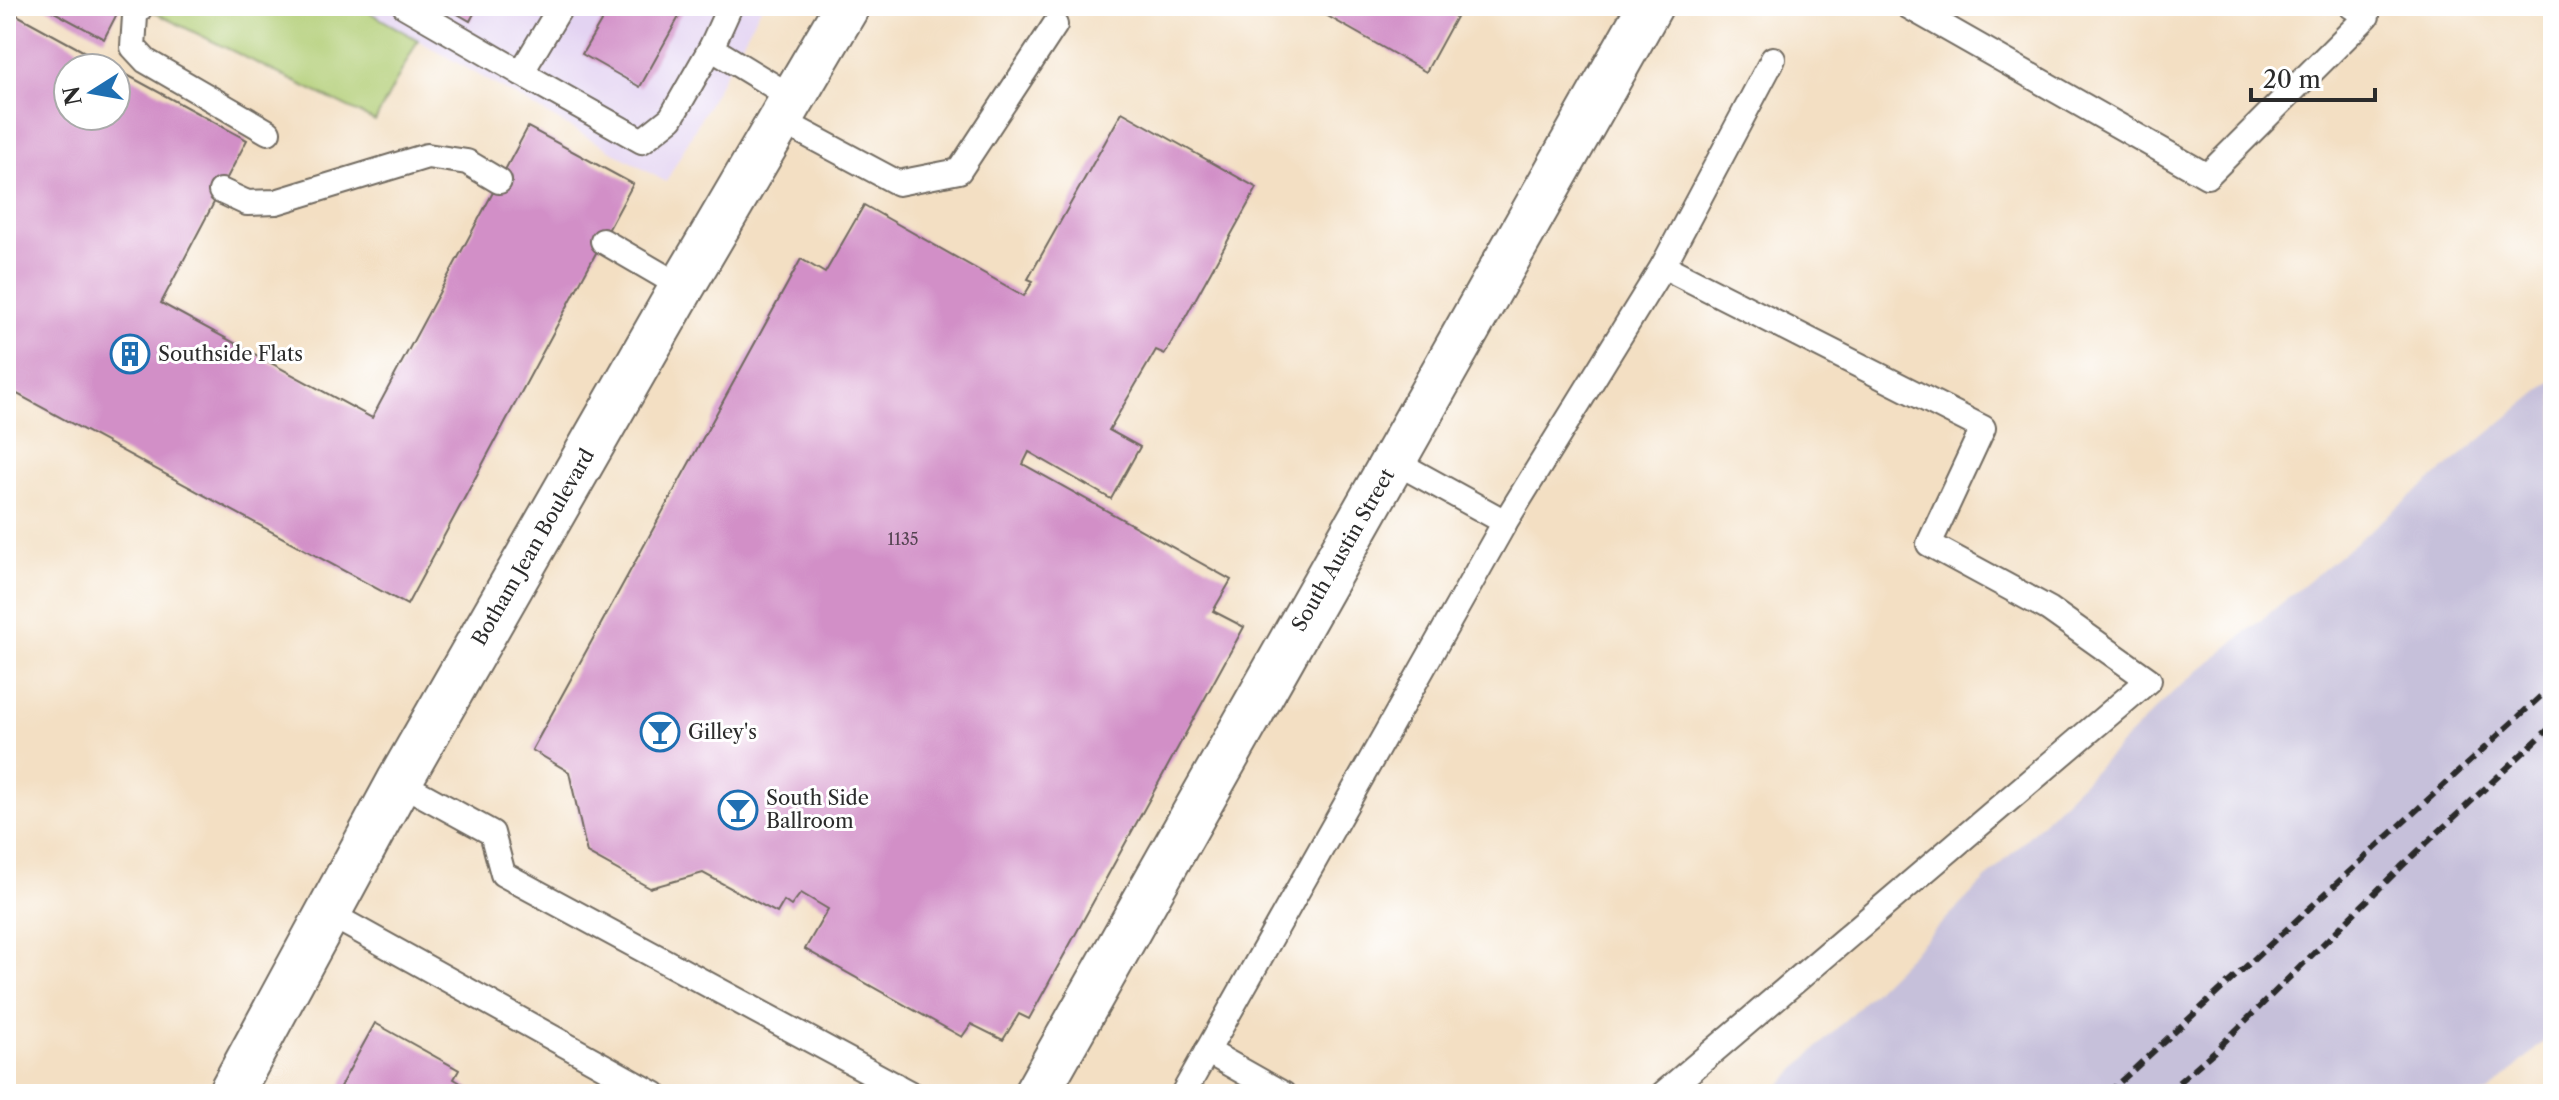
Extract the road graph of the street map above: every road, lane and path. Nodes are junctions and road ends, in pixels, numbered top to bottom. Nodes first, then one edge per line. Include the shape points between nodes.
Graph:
1 (141, 6) edge
2 (405, 6) edge
3 (561, 6) edge
4 (730, 6) edge
5 (847, 6) edge
6 (1650, 6) edge
7 (1908, 6) edge
8 (2351, 6) edge
9 (1055, 25) dead end
10 (711, 48) junction
11 (1773, 59) dead end
12 (521, 73) junction
13 (787, 109) junction
14 (268, 132) dead end
15 (499, 181) dead end
16 (221, 191) dead end
17 (603, 241) dead end
18 (1663, 266) junction
19 (682, 287) junction
20 (1394, 461) junction
21 (1505, 522) junction
22 (399, 782) junction
23 (328, 913) junction
24 (1207, 1051) junction
25 (903, 1090) edge
26 (230, 1094) edge
27 (654, 1094) edge
28 (862, 1094) edge
29 (1036, 1094) edge
30 (1183, 1094) edge
31 (1283, 1094) edge
32 (1663, 1094) edge

1 - 14 lane via 133,47 146,61
2 - 12 lane
3 - 12 lane
4 - 10 lane
5 - 13 street, Botham Jean Boulevard
6 - 20 street, South Austin Street
7 - 8 lane via 2207,176 2367,16
9 - 13 lane via 959,171 898,183
10 - 12 lane via 671,118 642,141
10 - 13 lane
11 - 18 lane
13 - 19 street, Botham Jean Boulevard
15 - 16 lane via 467,162 427,156 276,202 247,203
17 - 19 lane
18 - 21 lane
18 - 32 lane via 1983,428 1929,544 2049,609 2149,680
19 - 22 street, Botham Jean Boulevard
20 - 21 lane
20 - 29 street, South Austin Street
21 - 24 lane
22 - 23 street, Botham Jean Boulevard
22 - 25 lane via 492,833 503,874
23 - 26 street, Botham Jean Boulevard
23 - 27 lane
24 - 30 lane
24 - 31 lane
25 - 28 lane

